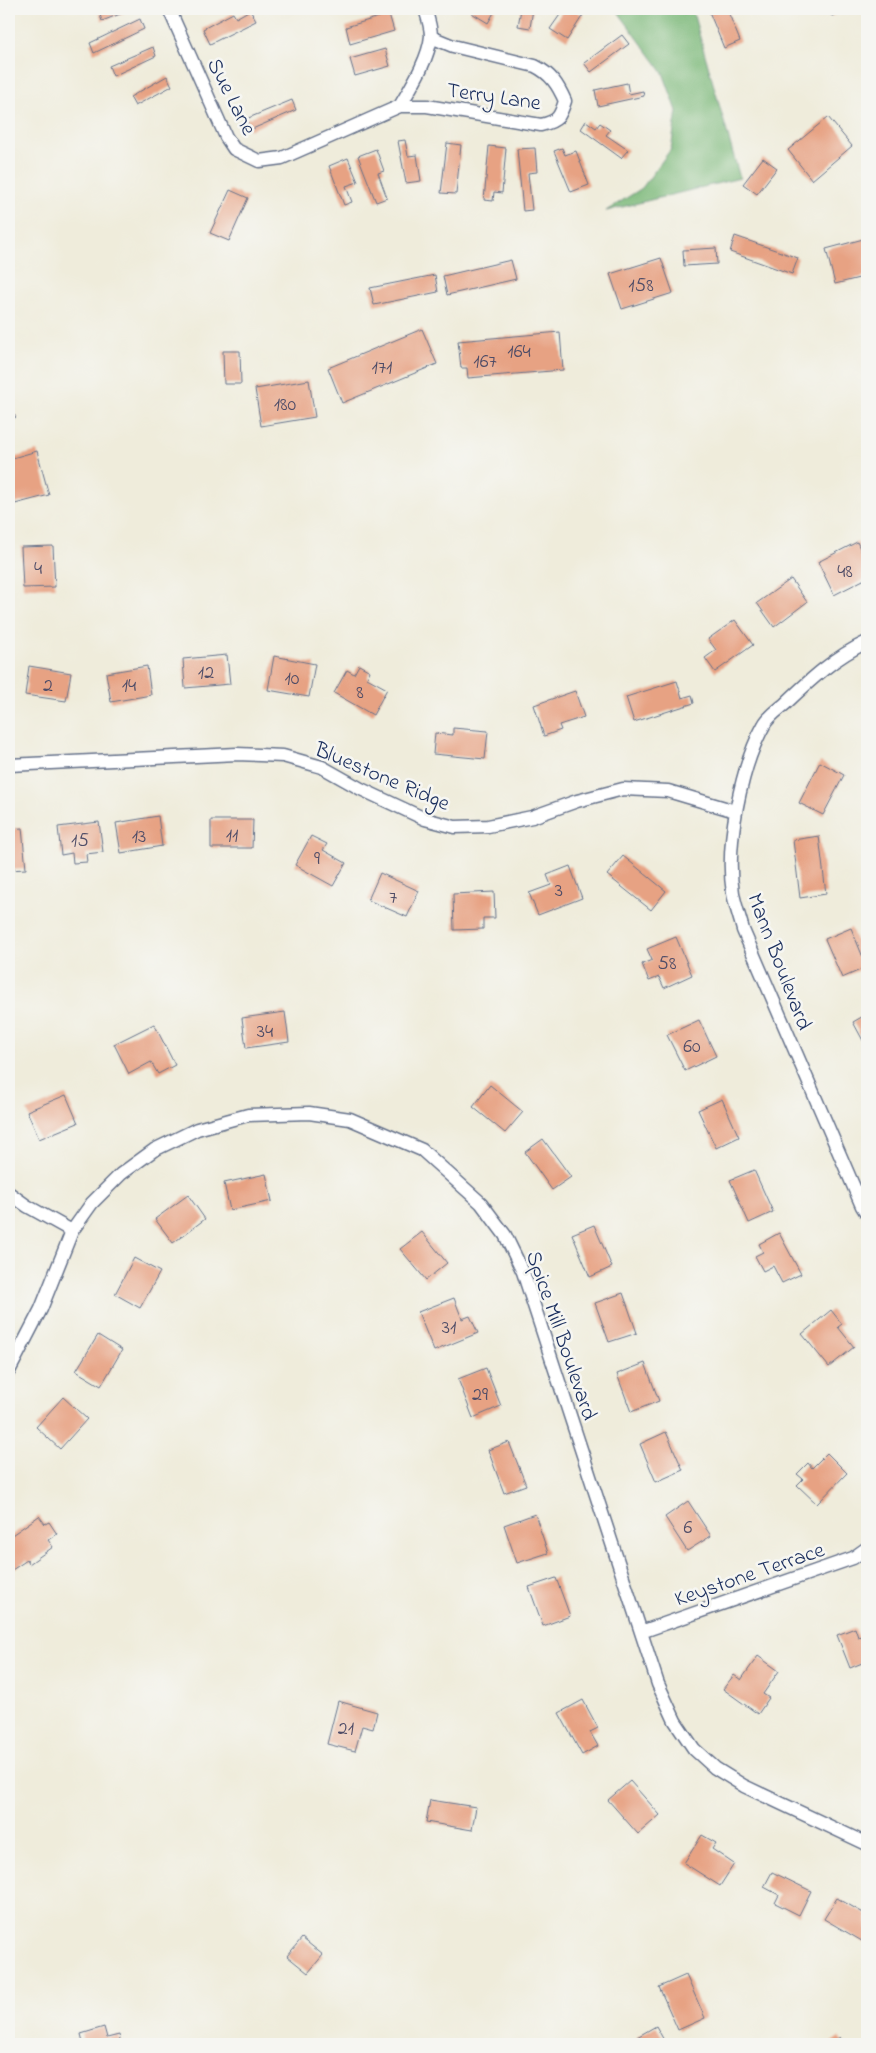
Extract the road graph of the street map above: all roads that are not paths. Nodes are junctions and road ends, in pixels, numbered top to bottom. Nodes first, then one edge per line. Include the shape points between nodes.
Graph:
1 (169, 9) edge
2 (425, 9) edge
3 (431, 37) junction
4 (400, 106) junction
5 (867, 642) edge
6 (9, 765) edge
7 (735, 811) junction
8 (9, 1193) edge
9 (867, 1214) edge
10 (72, 1231) junction
11 (9, 1371) edge
12 (867, 1548) edge
13 (641, 1632) junction
14 (867, 1844) edge

1 - 4 street, Sue Lane via 226,138 234,150 246,156 259,161 282,158
2 - 3 street
3 - 4 street via 418,75
3 - 4 street, Terry Lane via 545,71 557,83 565,101 560,116 540,125 427,106
5 - 7 street, Mann Boulevard via 846,652 816,674 765,723 753,748
6 - 7 street, Bluestone Ridge via 237,754 283,756 322,768 425,819 455,827 488,826 532,817 623,789 668,792
7 - 9 street, Mann Boulevard via 733,892 743,930
8 - 10 street
10 - 11 street, Spice Mill Boulevard via 41,1309
10 - 13 street, Spice Mill Boulevard via 92,1203 121,1174 154,1150 197,1129 248,1115 310,1113 350,1119 422,1150 481,1203 505,1235 523,1272
12 - 13 street, Keystone Terrace via 852,1558
13 - 14 street, Spice Mill Boulevard via 662,1693 675,1721 694,1749 715,1768 744,1786

